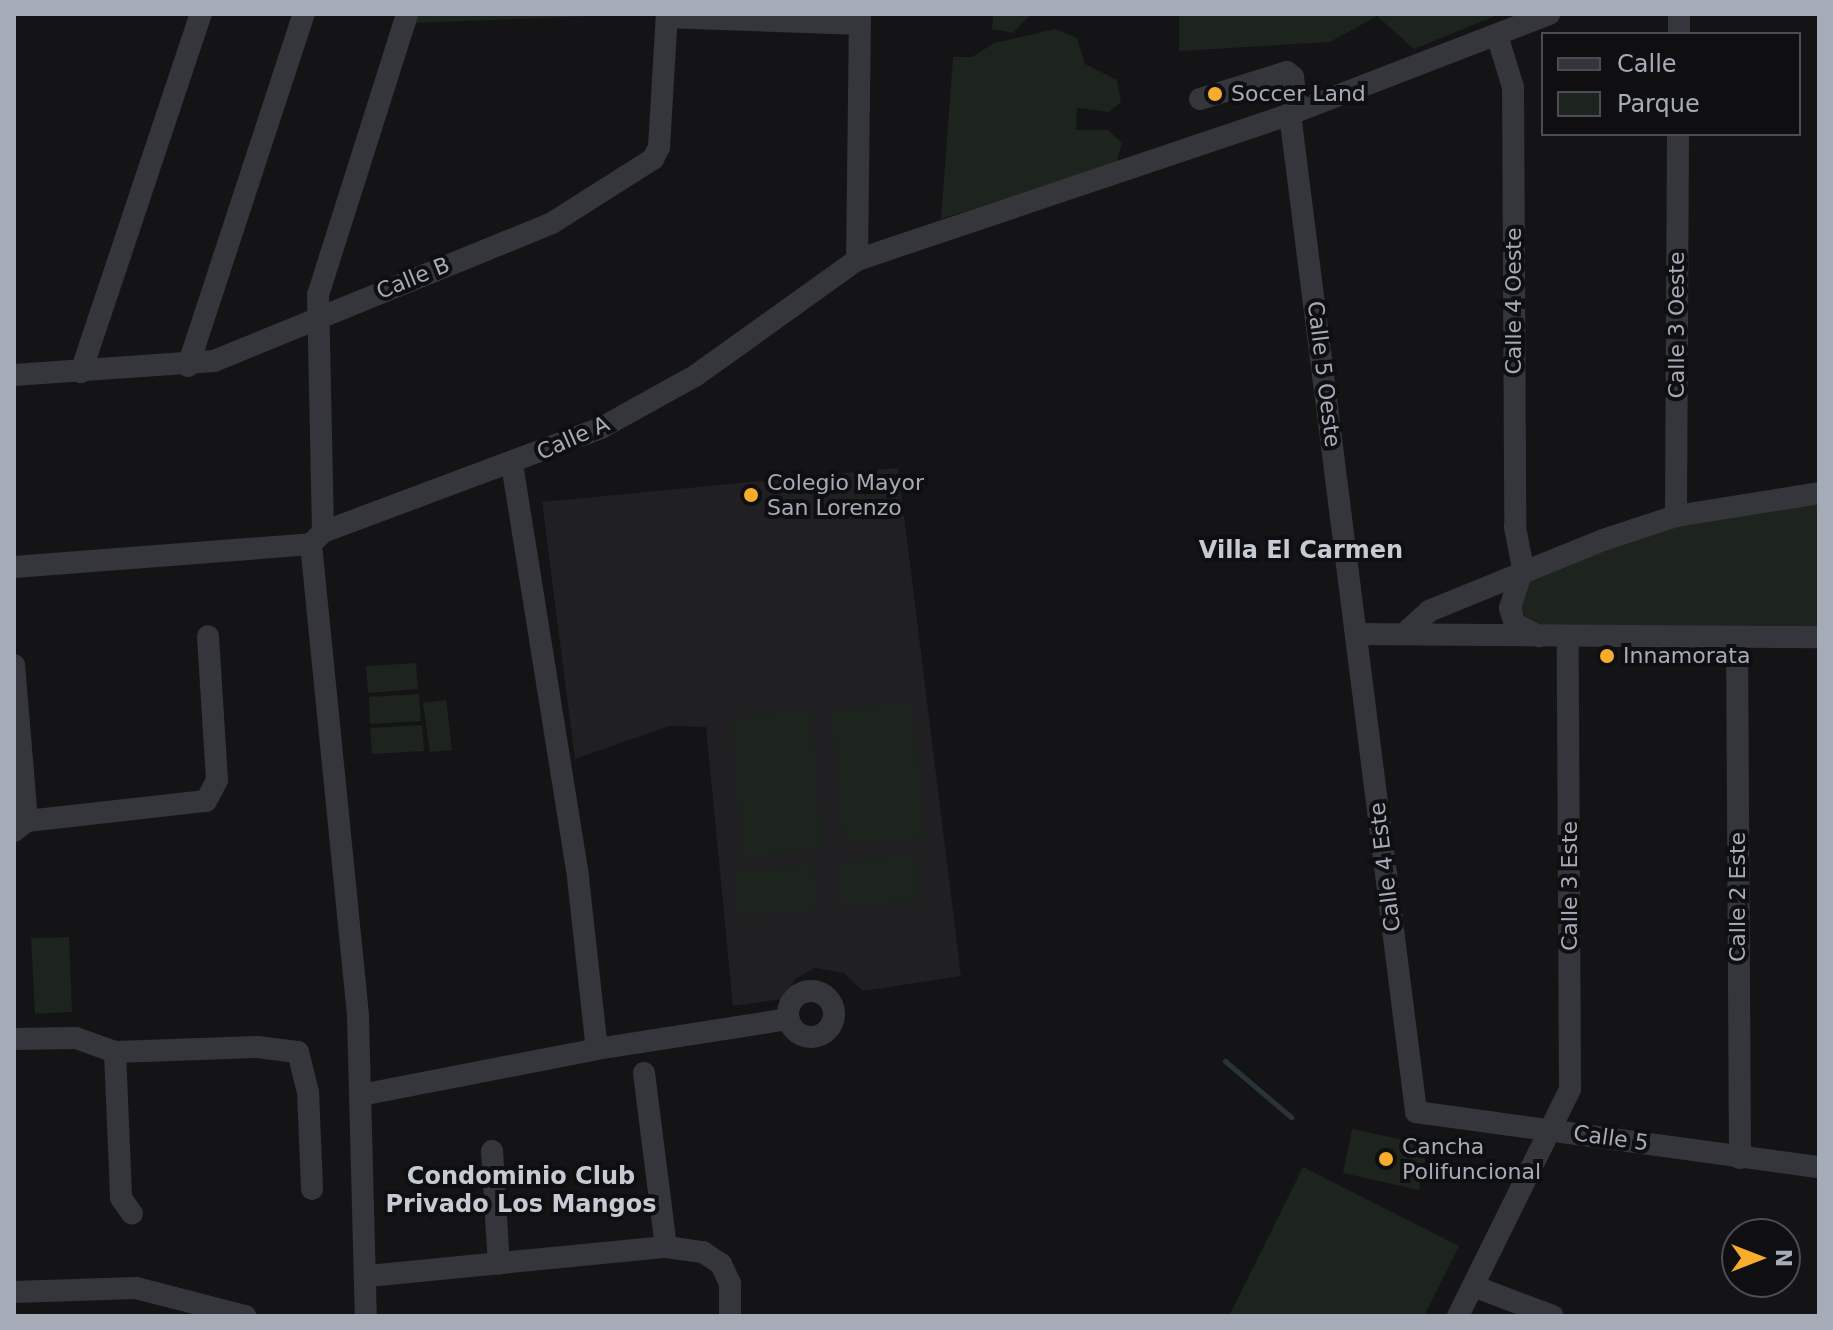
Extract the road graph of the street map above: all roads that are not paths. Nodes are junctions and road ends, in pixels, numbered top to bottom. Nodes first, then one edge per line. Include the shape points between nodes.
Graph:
1 (201, 14) edge
2 (304, 14) edge
3 (407, 14) edge
4 (1549, 14) edge
5 (667, 15) edge
6 (860, 19) edge
7 (1497, 35) junction
8 (1200, 99) dead end
9 (1294, 113) junction
10 (1678, 136) edge
11 (857, 260) junction
12 (317, 316) junction
13 (188, 366) junction
14 (81, 372) junction
15 (14, 375) edge
16 (512, 464) junction
17 (1819, 493) edge
18 (1676, 516) junction
19 (317, 538) junction
20 (14, 567) edge
21 (1523, 568) junction
22 (1406, 632) junction
23 (1358, 634) junction
24 (208, 636) dead end
25 (1539, 636) junction
26 (1737, 637) junction
27 (1819, 637) edge
28 (1568, 638) junction
29 (14, 665) edge
30 (20, 826) edge
31 (789, 1019) dead end
32 (14, 1039) edge
33 (597, 1049) junction
34 (115, 1052) junction
35 (644, 1073) dead end
36 (361, 1095) junction
37 (1413, 1100) joint
38 (1553, 1130) junction
39 (492, 1151) dead end
40 (1740, 1158) junction
41 (1819, 1167) edge
42 (312, 1189) dead end
43 (132, 1214) dead end
44 (666, 1247) junction
45 (499, 1264) junction
46 (368, 1276) junction
47 (1473, 1286) junction
48 (14, 1292) edge
49 (362, 1314) edge
50 (245, 1316) edge
51 (730, 1316) edge
52 (1458, 1316) edge
53 (1553, 1316) edge

1 - 14 street
2 - 13 street
3 - 12 street via 321,286
4 - 7 street, Calle A
5 - 6 street
5 - 12 street, Calle B via 659,147 645,168 552,223
6 - 11 street
7 - 9 street, Calle A
7 - 21 street, Calle 4 Oeste via 1513,87 1515,527
8 - 9 street, Calle 5 Oeste via 1287,72 1293,77
9 - 11 street, Calle A
9 - 23 street, Calle 5 Oeste
10 - 18 street, Calle 3 Oeste
11 - 16 street, Calle A via 695,376 581,438
12 - 13 street, Calle B via 214,361
12 - 19 street
13 - 14 street, Calle B
14 - 15 street, Calle B
16 - 19 street, Calle A
16 - 33 street via 578,878
17 - 18 street
18 - 21 street
19 - 20 street, Calle A
19 - 36 street
21 - 22 street via 1429,611
21 - 25 street via 1510,608 1515,624
22 - 23 street
22 - 25 street
23 - 37 street, Calle 4 Este
24 - 30 street via 217,780 206,801
25 - 28 street
26 - 27 street
26 - 28 street
26 - 40 street, Calle 2 Este
28 - 38 street, Calle 3 Este via 1571,1072 1567,1104
29 - 30 street
31 - 33 street
32 - 34 street via 76,1038
33 - 36 street
34 - 42 street via 257,1047 298,1052 308,1092
34 - 43 street via 121,1198
35 - 44 street
36 - 46 street
37 - 38 street, Calle 5 via 1420,1115
38 - 40 street, Calle 5
38 - 47 street, Calle 3 Este
39 - 45 street
40 - 41 street, Calle 5
44 - 45 street
44 - 51 street via 703,1252 721,1264 730,1283
45 - 46 street
46 - 49 street
47 - 52 street, Calle 3 Este
47 - 53 street
48 - 50 street via 136,1288

